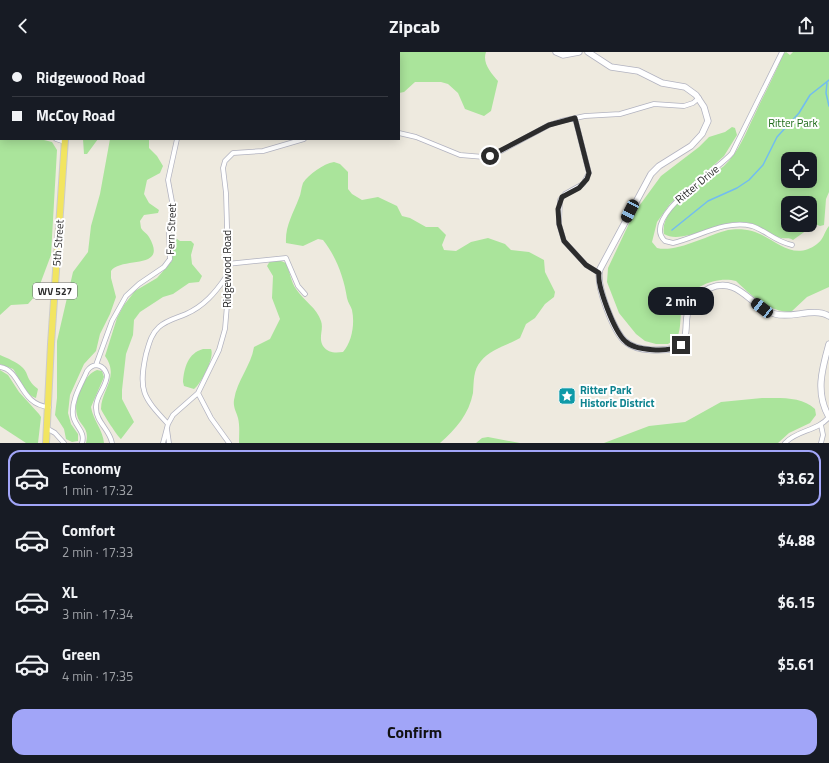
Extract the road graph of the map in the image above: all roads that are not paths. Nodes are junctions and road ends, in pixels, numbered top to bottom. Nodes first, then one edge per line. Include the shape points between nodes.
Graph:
1 (556, 52) edge
2 (579, 52) edge
3 (588, 52) edge
4 (782, 52) edge
5 (699, 98) junction
6 (575, 118) junction
7 (400, 133) edge
8 (65, 140) edge
9 (177, 140) edge
10 (301, 140) edge
11 (792, 245) dead end
12 (227, 264) junction
13 (599, 273) junction
14 (226, 277) junction
15 (305, 294) dead end
16 (829, 316) edge
17 (829, 344) edge
18 (96, 365) junction
19 (0, 367) edge
20 (198, 393) junction
21 (49, 407) junction
22 (829, 417) edge
23 (821, 425) junction
24 (167, 426) junction
25 (48, 429) junction
26 (46, 443) edge
27 (64, 443) edge
28 (82, 443) edge
29 (112, 443) edge
30 (163, 443) edge
31 (169, 443) edge
32 (229, 443) edge
33 (785, 443) edge
34 (821, 443) edge

1 - 2 street via 563,56
3 - 5 street via 611,67 638,71 662,84 685,87
4 - 11 street, Ritter Drive via 732,153 721,165 678,199 660,232 665,241 673,243 729,226 742,225 756,228 780,242
5 - 6 street via 693,104 684,106 654,104 620,114
5 - 13 street via 708,117 705,131 691,146 651,174
6 - 7 street via 549,125 501,151 484,157 460,155 416,136
6 - 13 street via 589,173 579,188 562,197 558,209 559,224 564,241 586,265
8 - 21 main road, 5th Street / WV 527
9 - 18 street, Fern Street via 168,180 173,207 169,231 170,259 164,267 126,296 108,329
10 - 12 street, Ridgewood Road via 263,151 233,153 225,161 223,168
12 - 14 street, Ridgewood Road
12 - 15 street via 286,258 298,286
13 - 16 street via 600,289 622,338 630,345 640,348 663,350 681,345 686,336 686,316 690,305 703,292 720,285 735,287 774,314 786,316 821,313
14 - 20 street, Ridgewood Road via 224,335
14 - 24 street via 203,304 166,322 151,338 141,376 142,389
17 - 22 street via 820,389 823,406
18 - 28 street via 87,370 73,405 73,418 83,434
18 - 29 street via 103,368 108,378 96,404 97,413
19 - 21 street via 12,374 28,398 38,405
20 - 24 street, Ridgewood Road via 177,411
20 - 32 street via 211,418
21 - 25 main road, 5th Street / WV 527
22 - 23 street
23 - 33 street via 794,436
23 - 34 street
24 - 30 street, Ridgewood Road
24 - 31 street
25 - 26 main road, 5th Street / WV 527
25 - 27 street via 54,431

